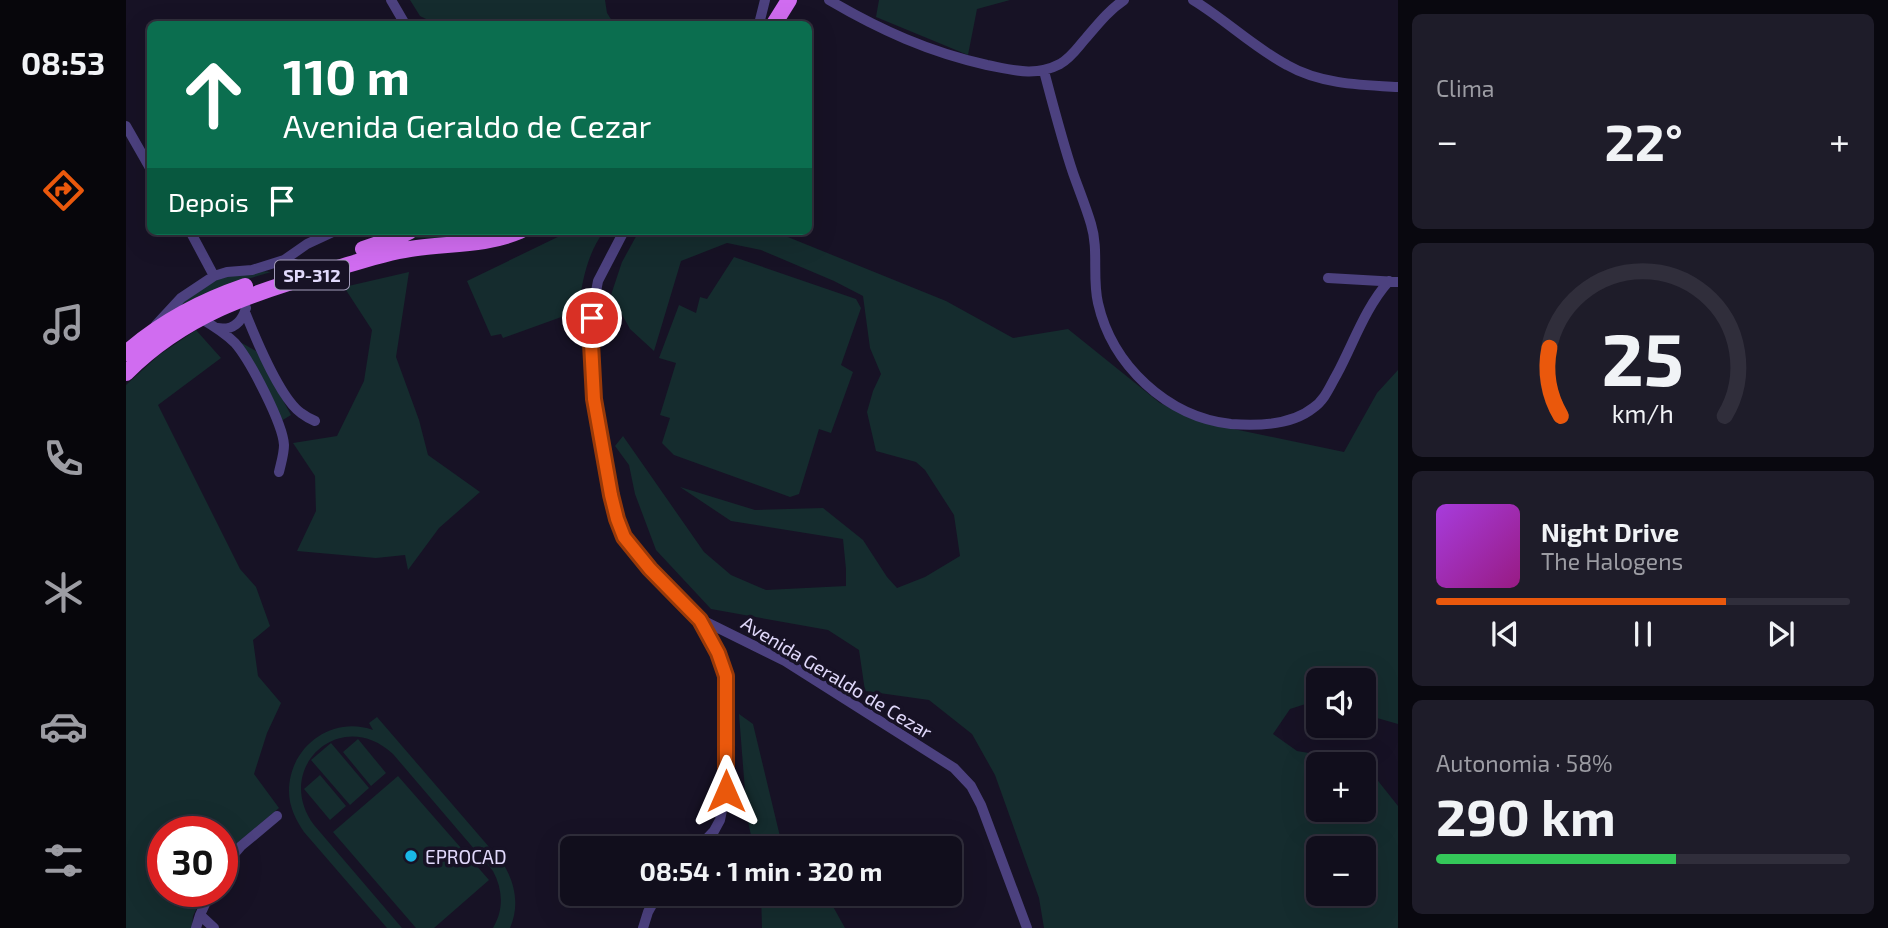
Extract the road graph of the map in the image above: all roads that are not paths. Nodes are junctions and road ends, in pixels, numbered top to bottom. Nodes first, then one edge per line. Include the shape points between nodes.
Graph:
1 (391, 0) edge
2 (765, 0) edge
3 (792, 0) edge
4 (829, 0) edge
5 (1124, 0) edge
6 (1193, 0) edge
7 (759, 19) edge
8 (403, 21) edge
9 (776, 21) edge
10 (789, 21) edge
11 (1044, 71) junction
12 (1398, 88) edge
13 (126, 126) edge
14 (147, 163) edge
15 (192, 235) edge
16 (326, 235) edge
17 (401, 235) edge
18 (488, 235) edge
19 (510, 235) edge
20 (622, 235) edge
21 (284, 260) junction
22 (302, 267) junction
23 (214, 276) junction
24 (1328, 278) dead end
25 (1394, 281) edge
26 (250, 295) junction
27 (245, 312) junction
28 (200, 318) junction
29 (215, 327) junction
30 (150, 333) junction
31 (126, 353) edge
32 (126, 373) edge
33 (315, 421) dead end
34 (279, 472) dead end
35 (700, 620) junction
36 (277, 816) dead end
37 (709, 836) edge
38 (238, 849) edge
39 (651, 906) edge
40 (204, 907) edge
41 (200, 915) junction
42 (196, 928) edge
43 (214, 928) edge
44 (643, 928) edge
45 (1027, 928) edge

1 - 8 street
2 - 7 street
3 - 9 main road
3 - 10 main road
4 - 11 street via 884,31 948,56 1013,70
5 - 11 street via 1070,58
6 - 12 street via 1304,73
11 - 25 street via 1092,225 1098,302 1105,326 1135,374 1183,411 1215,422 1251,426 1298,417 1312,409 1323,399 1369,307
13 - 14 street
15 - 23 street
16 - 21 street
17 - 22 main road, SP-312
18 - 19 main road, SP-312
18 - 26 main road, SP-312 via 481,242 383,254
20 - 35 street, Avenida Geraldo de Cezar via 598,281 592,318 594,399 611,495 624,537
21 - 22 street
21 - 23 street
22 - 30 main road, SP-312 via 212,299
23 - 30 street via 176,303
24 - 25 street
26 - 27 street
26 - 28 main road, SP-312
27 - 29 street via 236,325
27 - 33 street via 286,396
28 - 29 street
28 - 32 main road, SP-312 via 172,334
29 - 34 street via 244,357 282,431
30 - 31 main road, SP-312
35 - 37 street via 726,676 726,791 720,820
35 - 45 street, Avenida Geraldo de Cezar via 785,662 954,768 981,805
36 - 38 street
39 - 44 street
40 - 41 street
41 - 42 street
41 - 43 street

